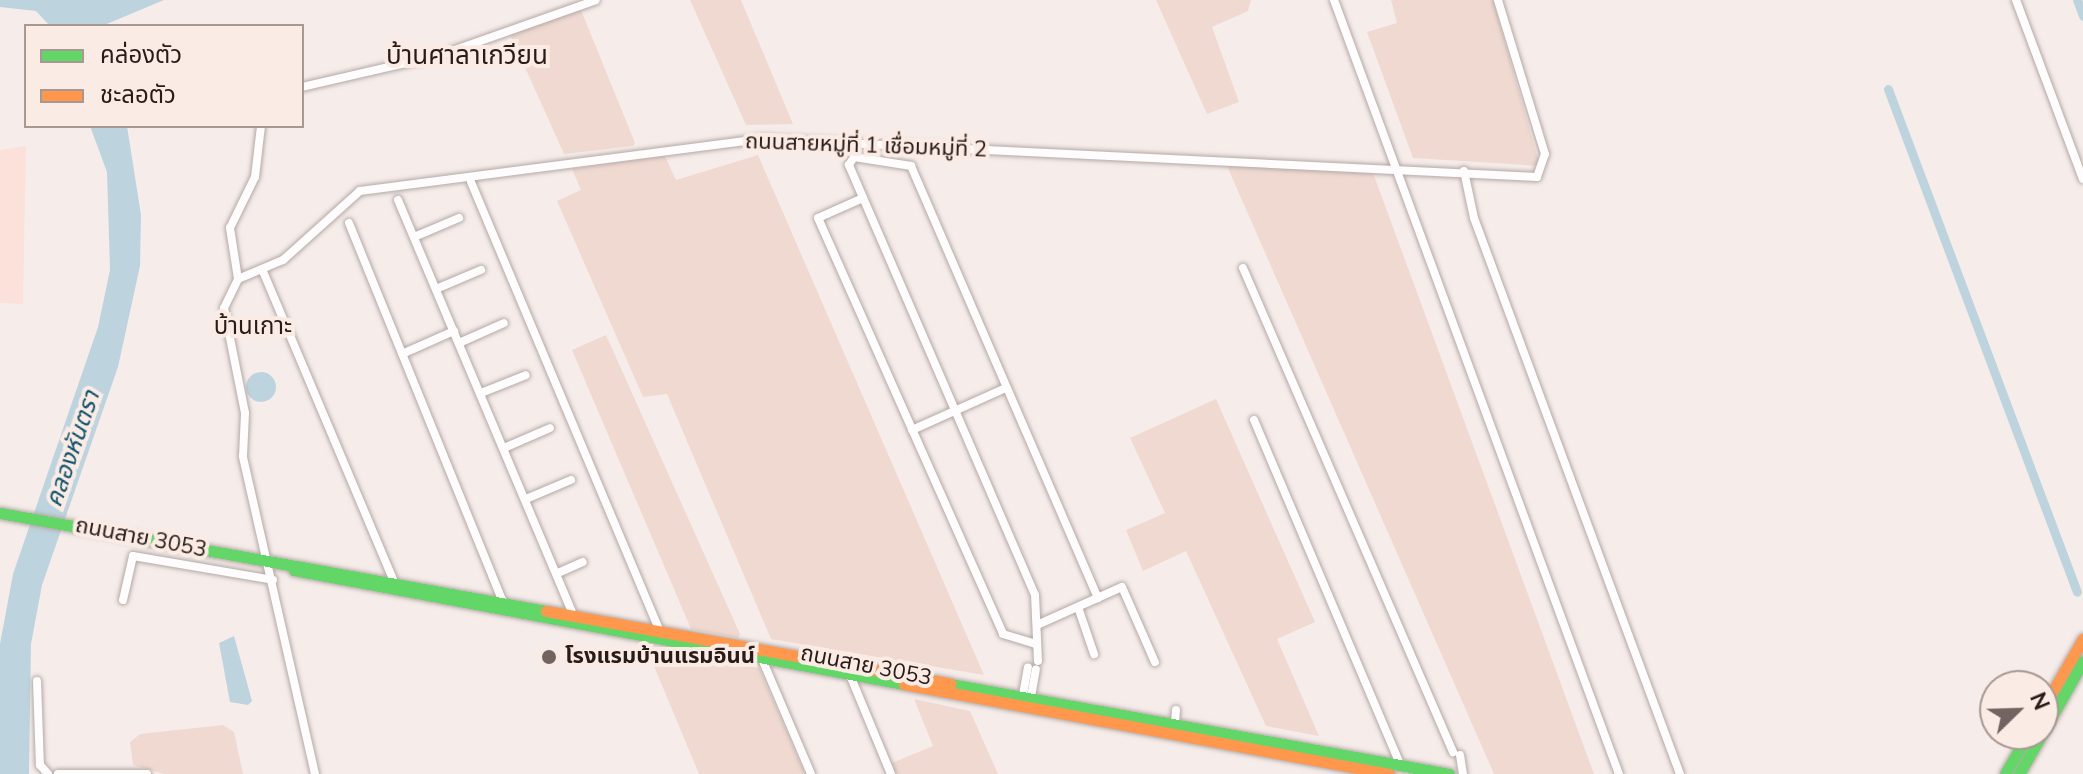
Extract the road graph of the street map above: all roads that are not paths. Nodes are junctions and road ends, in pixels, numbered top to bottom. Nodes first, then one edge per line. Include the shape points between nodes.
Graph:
1 (596, 0) edge
2 (1334, 0) edge
3 (1498, 0) edge
4 (2016, 0) edge
5 (304, 87) edge
6 (261, 128) edge
7 (1397, 164) junction
8 (1464, 171) junction
9 (2083, 179) edge
10 (471, 182) dead end
11 (863, 198) junction
12 (398, 200) dead end
13 (459, 218) dead end
14 (349, 223) dead end
15 (414, 237) junction
16 (1243, 268) dead end
17 (262, 269) junction
18 (481, 270) dead end
19 (238, 279) junction
20 (436, 289) junction
21 (504, 323) dead end
22 (454, 331) junction
23 (459, 343) junction
24 (402, 354) junction
25 (526, 375) dead end
26 (1006, 388) junction
27 (481, 393) junction
28 (958, 409) junction
29 (1254, 420) dead end
30 (550, 428) dead end
31 (912, 430) junction
32 (504, 448) junction
33 (571, 480) dead end
34 (526, 499) junction
35 (0, 513) edge
36 (583, 562) dead end
37 (266, 563) junction
38 (282, 566) junction
39 (558, 573) junction
40 (393, 579) junction
41 (273, 580) junction
42 (503, 598) junction
43 (1098, 598) junction
44 (123, 600) dead end
45 (1078, 607) junction
46 (572, 611) junction
47 (506, 613) junction
48 (1037, 625) junction
49 (658, 627) junction
50 (2083, 639) edge
51 (1035, 647) junction
52 (1094, 654) dead end
53 (762, 659) junction
54 (2083, 661) edge
55 (1155, 662) dead end
56 (850, 675) junction
57 (2059, 680) edge
58 (37, 681) dead end
59 (1027, 696) junction
60 (2059, 703) edge
61 (1176, 710) dead end
62 (1175, 724) junction
63 (1285, 742) junction
64 (2019, 750) edge
65 (2032, 750) edge
66 (1283, 756) junction
67 (1400, 764) junction
68 (48, 774) edge
69 (58, 774) edge
70 (147, 774) edge
71 (315, 774) edge
72 (811, 774) edge
73 (891, 774) edge
74 (1389, 774) edge
75 (1449, 774) edge
76 (1460, 774) edge
77 (1619, 774) edge
78 (1680, 774) edge
79 (2005, 774) edge
80 (2019, 774) edge

1 - 5 street via 415,63
2 - 7 street
3 - 8 street, ถนนสายหมู่ที่ 1 เชื่อมหมู่ที่ 2 via 1545,154 1543,170 1537,177
4 - 9 street
6 - 19 street via 255,177 230,228
7 - 8 street, ถนนสายหมู่ที่ 1 เชื่อมหมู่ที่ 2
7 - 17 street, ถนนสายหมู่ที่ 1 เชื่อมหมู่ที่ 2 via 725,143 371,186
7 - 77 street
8 - 78 street via 1474,218
10 - 49 street
11 - 26 street via 850,160 911,166
11 - 28 street
11 - 31 street via 818,218
12 - 15 street
13 - 15 street
14 - 24 street
15 - 20 street
16 - 76 street via 1456,752
17 - 19 street, ถนนสายหมู่ที่ 1 เชื่อมหมู่ที่ 2
17 - 40 street
18 - 20 street
19 - 37 street via 224,308
20 - 22 street
21 - 23 street
22 - 23 street
22 - 24 street
23 - 27 street
24 - 42 street
25 - 27 street
26 - 28 street
26 - 43 street
27 - 32 street
28 - 31 street
28 - 48 street via 1035,595
29 - 67 street
30 - 32 street
31 - 51 street via 1003,634
32 - 34 street
33 - 34 street
34 - 39 street
35 - 37 main road, ถนนสาย 3053
36 - 39 street
37 - 38 main road, ถนนสาย 3053
37 - 41 street
38 - 40 main road, ถนนสาย 3053
38 - 47 main road, ถนนสาย 3053
39 - 46 street
40 - 42 main road, ถนนสาย 3053
41 - 44 street via 133,556
41 - 71 street
42 - 46 main road, ถนนสาย 3053
42 - 47 street
43 - 45 street
43 - 55 street via 1122,587
45 - 48 street
45 - 52 street
46 - 49 main road, ถนนสาย 3053
47 - 53 main road, ถนนสาย 3053
48 - 51 street
49 - 59 main road, ถนนสาย 3053
50 - 57 main road
51 - 59 street
53 - 56 main road, ถนนสาย 3053
53 - 72 street
54 - 60 main road
56 - 66 main road, ถนนสาย 3053
56 - 73 street
58 - 68 street via 40,765
59 - 62 main road, ถนนสาย 3053
61 - 62 street
62 - 63 main road, ถนนสาย 3053
63 - 66 main road
63 - 67 main road, ถนนสาย 3053
64 - 79 main road
65 - 80 main road
66 - 74 main road, ถนนสาย 3053
67 - 75 main road, ถนนสาย 3053
69 - 70 street

